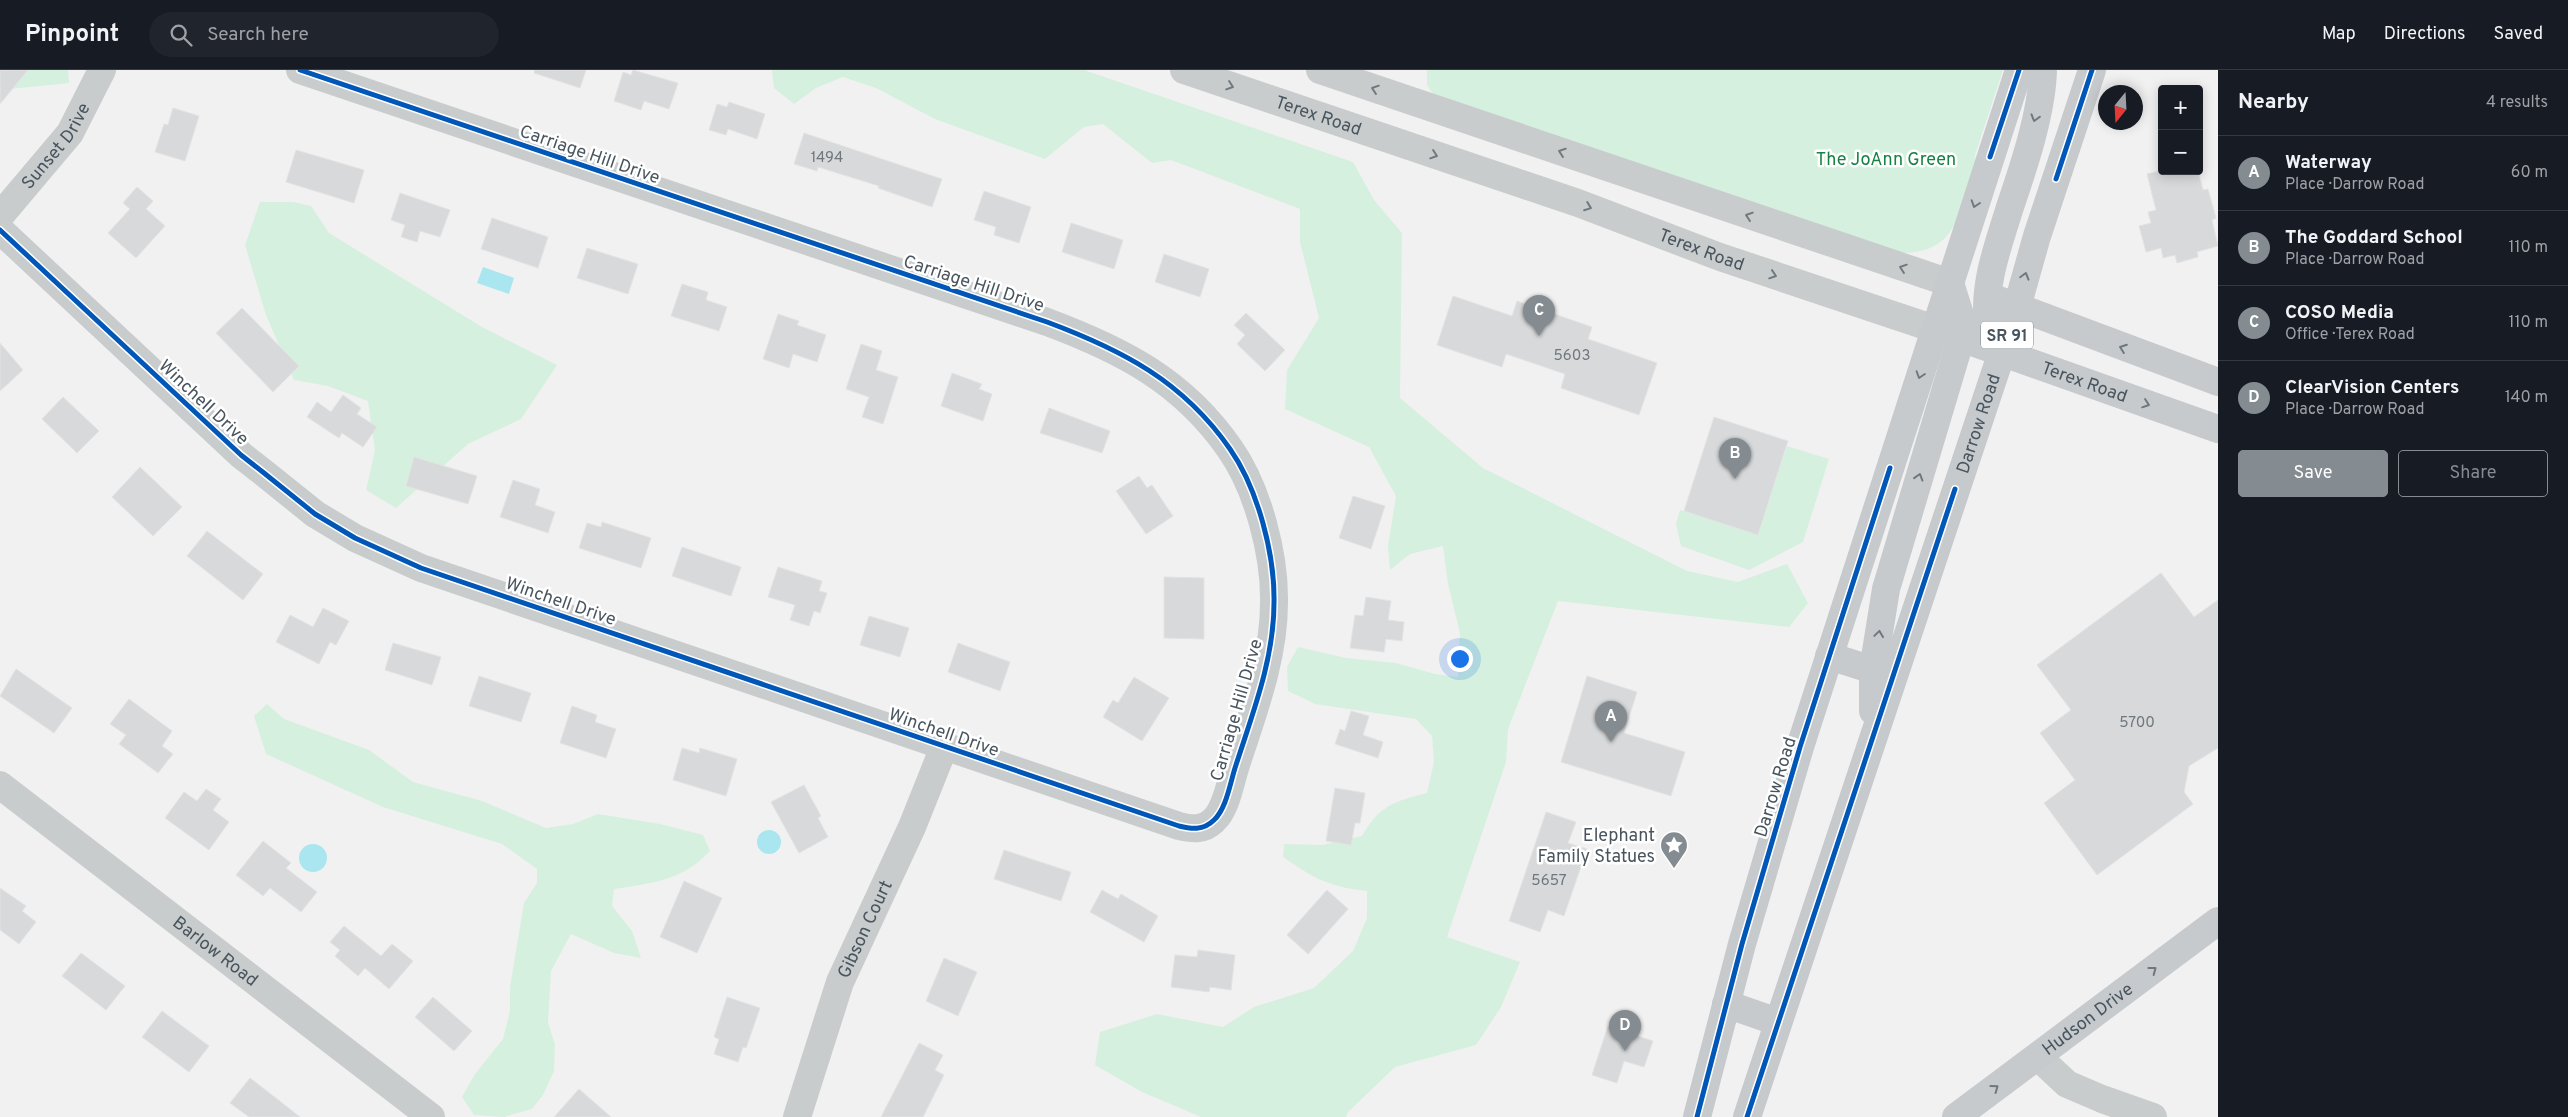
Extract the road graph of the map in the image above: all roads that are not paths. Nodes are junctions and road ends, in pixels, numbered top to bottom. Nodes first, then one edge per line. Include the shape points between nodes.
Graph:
1 (102, 70) edge
2 (300, 70) edge
3 (1184, 70) edge
4 (1320, 70) edge
5 (2019, 70) edge
6 (2044, 70) edge
7 (2092, 70) edge
8 (1408, 100) junction
9 (1394, 141) junction
10 (0, 216) edge
11 (0, 230) edge
12 (1950, 283) junction
13 (1987, 295) junction
14 (2017, 307) junction
15 (1935, 329) junction
16 (1961, 338) junction
17 (2001, 353) junction
18 (2218, 382) edge
19 (2218, 429) edge
20 (1830, 656) junction
21 (1874, 670) junction
22 (1873, 734) junction
23 (944, 747) junction
24 (0, 785) edge
25 (1207, 826) joint
26 (2218, 921) edge
27 (1726, 1004) junction
28 (1778, 1022) junction
29 (2038, 1057) junction
30 (430, 1117) edge
31 (797, 1117) edge
32 (1697, 1117) edge
33 (1747, 1117) edge
34 (1956, 1117) edge
35 (2153, 1117) edge

1 - 10 street, Sunset Drive via 70,133
2 - 25 street, Carriage Hill Drive via 1047,322 1099,342 1157,374 1198,411 1230,450 1262,521 1272,568 1272,629 1258,696 1221,810
3 -> 9 street, Terex Road
8 -> 4 street
5 -> 12 main road, Darrow Road
6 -> 13 main road via 2042,92 1993,259
14 -> 7 main road, Darrow Road / SR 91
8 - 9 street
12 -> 8 street
9 -> 15 street, Terex Road via 1720,257
11 - 23 street, Winchell Drive via 241,455 315,514 355,538 420,568
12 - 13 main road
12 - 15 main road, Darrow Road
12 - 16 main road via 1961,318
13 - 14 main road
13 - 17 main road via 1989,328
14 - 17 main road, Darrow Road / SR 91
18 -> 14 main road
15 - 16 main road, Terex Road
15 -> 20 main road, Darrow Road
16 - 17 main road, Terex Road
21 -> 16 main road via 1886,589
17 -> 19 main road, Terex Road
17 - 22 main road, Darrow Road / SR 91
20 - 21 main road
20 - 27 main road, Darrow Road via 1800,747
21 - 22 main road
22 - 28 main road, Darrow Road / SR 91
23 - 25 street, Winchell Drive via 1178,826 1190,829
23 - 31 street, Gibson Court via 912,827 840,982
24 - 30 street, Barlow Road
29 -> 26 main road, Hudson Drive
27 - 28 main road
27 - 32 main road, Darrow Road
28 - 33 main road, Darrow Road / SR 91
34 -> 29 main road, Hudson Drive
29 - 35 street via 2067,1084

